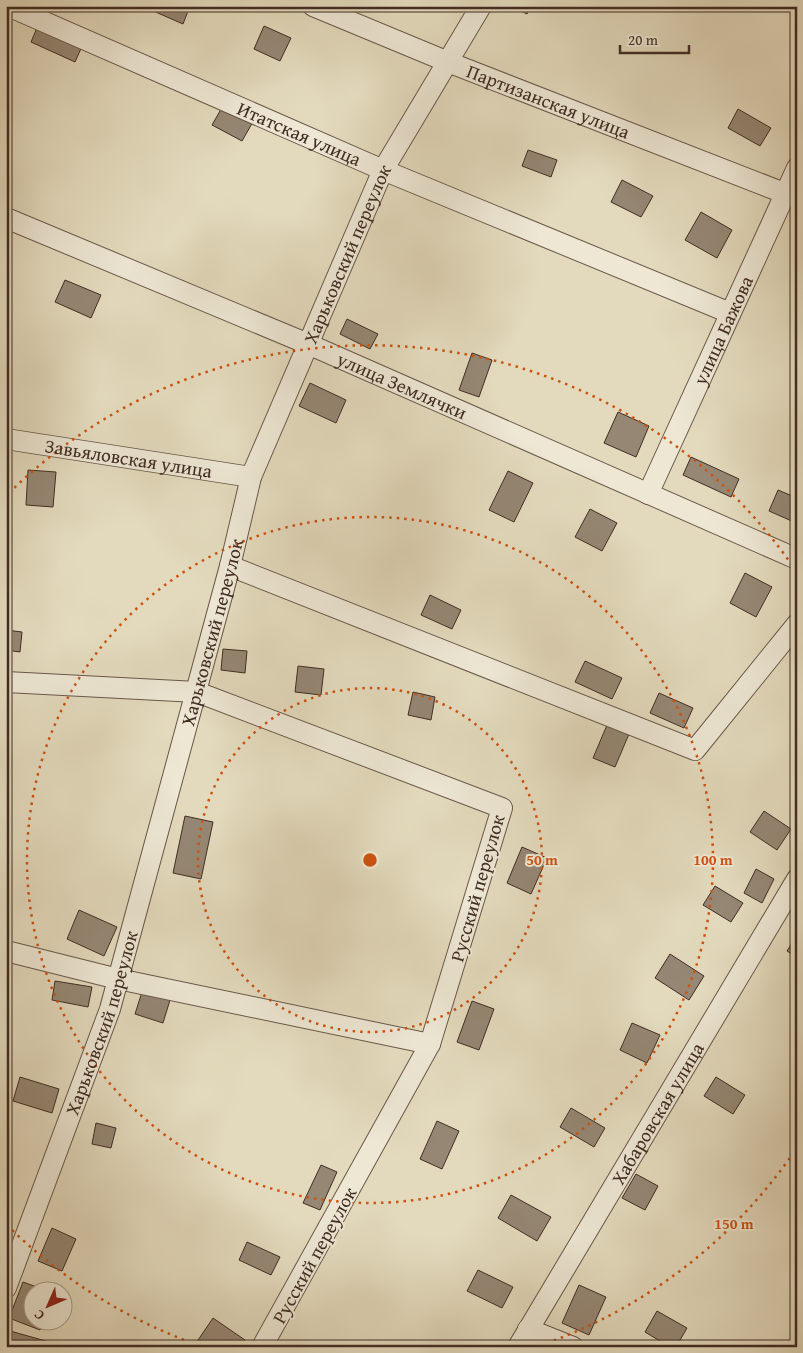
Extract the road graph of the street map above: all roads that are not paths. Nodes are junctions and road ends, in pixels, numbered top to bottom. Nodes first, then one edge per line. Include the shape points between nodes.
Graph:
1 (8, 6) edge
2 (313, 6) edge
3 (481, 6) edge
4 (448, 62) junction
5 (797, 168) edge
6 (383, 170) junction
7 (784, 193) junction
8 (6, 218) edge
9 (730, 313) junction
10 (308, 344) junction
11 (6, 439) edge
12 (251, 477) junction
13 (648, 494) junction
14 (797, 559) edge
15 (230, 566) junction
16 (797, 624) edge
17 (6, 682) edge
18 (197, 692) junction
19 (797, 879) edge
20 (6, 951) edge
21 (118, 979) junction
22 (430, 1044) junction
23 (6, 1288) edge
24 (528, 1329) junction
25 (262, 1347) edge
26 (518, 1347) edge
27 (573, 1347) edge

1 - 6 street, Итатская улица
2 - 4 street, Партизанская улица
3 - 4 street, Харьковский переулок
4 - 6 street, Харьковский переулок
4 - 7 street, Партизанская улица
5 - 7 street, улица Бажова
6 - 9 street, Итатская улица
6 - 10 street, Харьковский переулок
7 - 9 street, улица Бажова
8 - 10 street, улица Землячки
9 - 13 street, улица Бажова
10 - 12 street, Харьковский переулок
10 - 13 street, улица Землячки
11 - 12 street, Завьяловская улица
12 - 15 street, Харьковский переулок
13 - 14 street, улица Землячки
15 - 16 street via 695,750
15 - 18 street, Харьковский переулок
17 - 18 street, Русский переулок
18 - 21 street, Харьковский переулок
18 - 22 street, Русский переулок via 502,808
19 - 24 street, Хабаровская улица
20 - 21 street
21 - 22 street
21 - 23 street, Харьковский переулок via 110,1009
22 - 25 street, Русский переулок
24 - 26 street, Хабаровская улица
24 - 27 street

